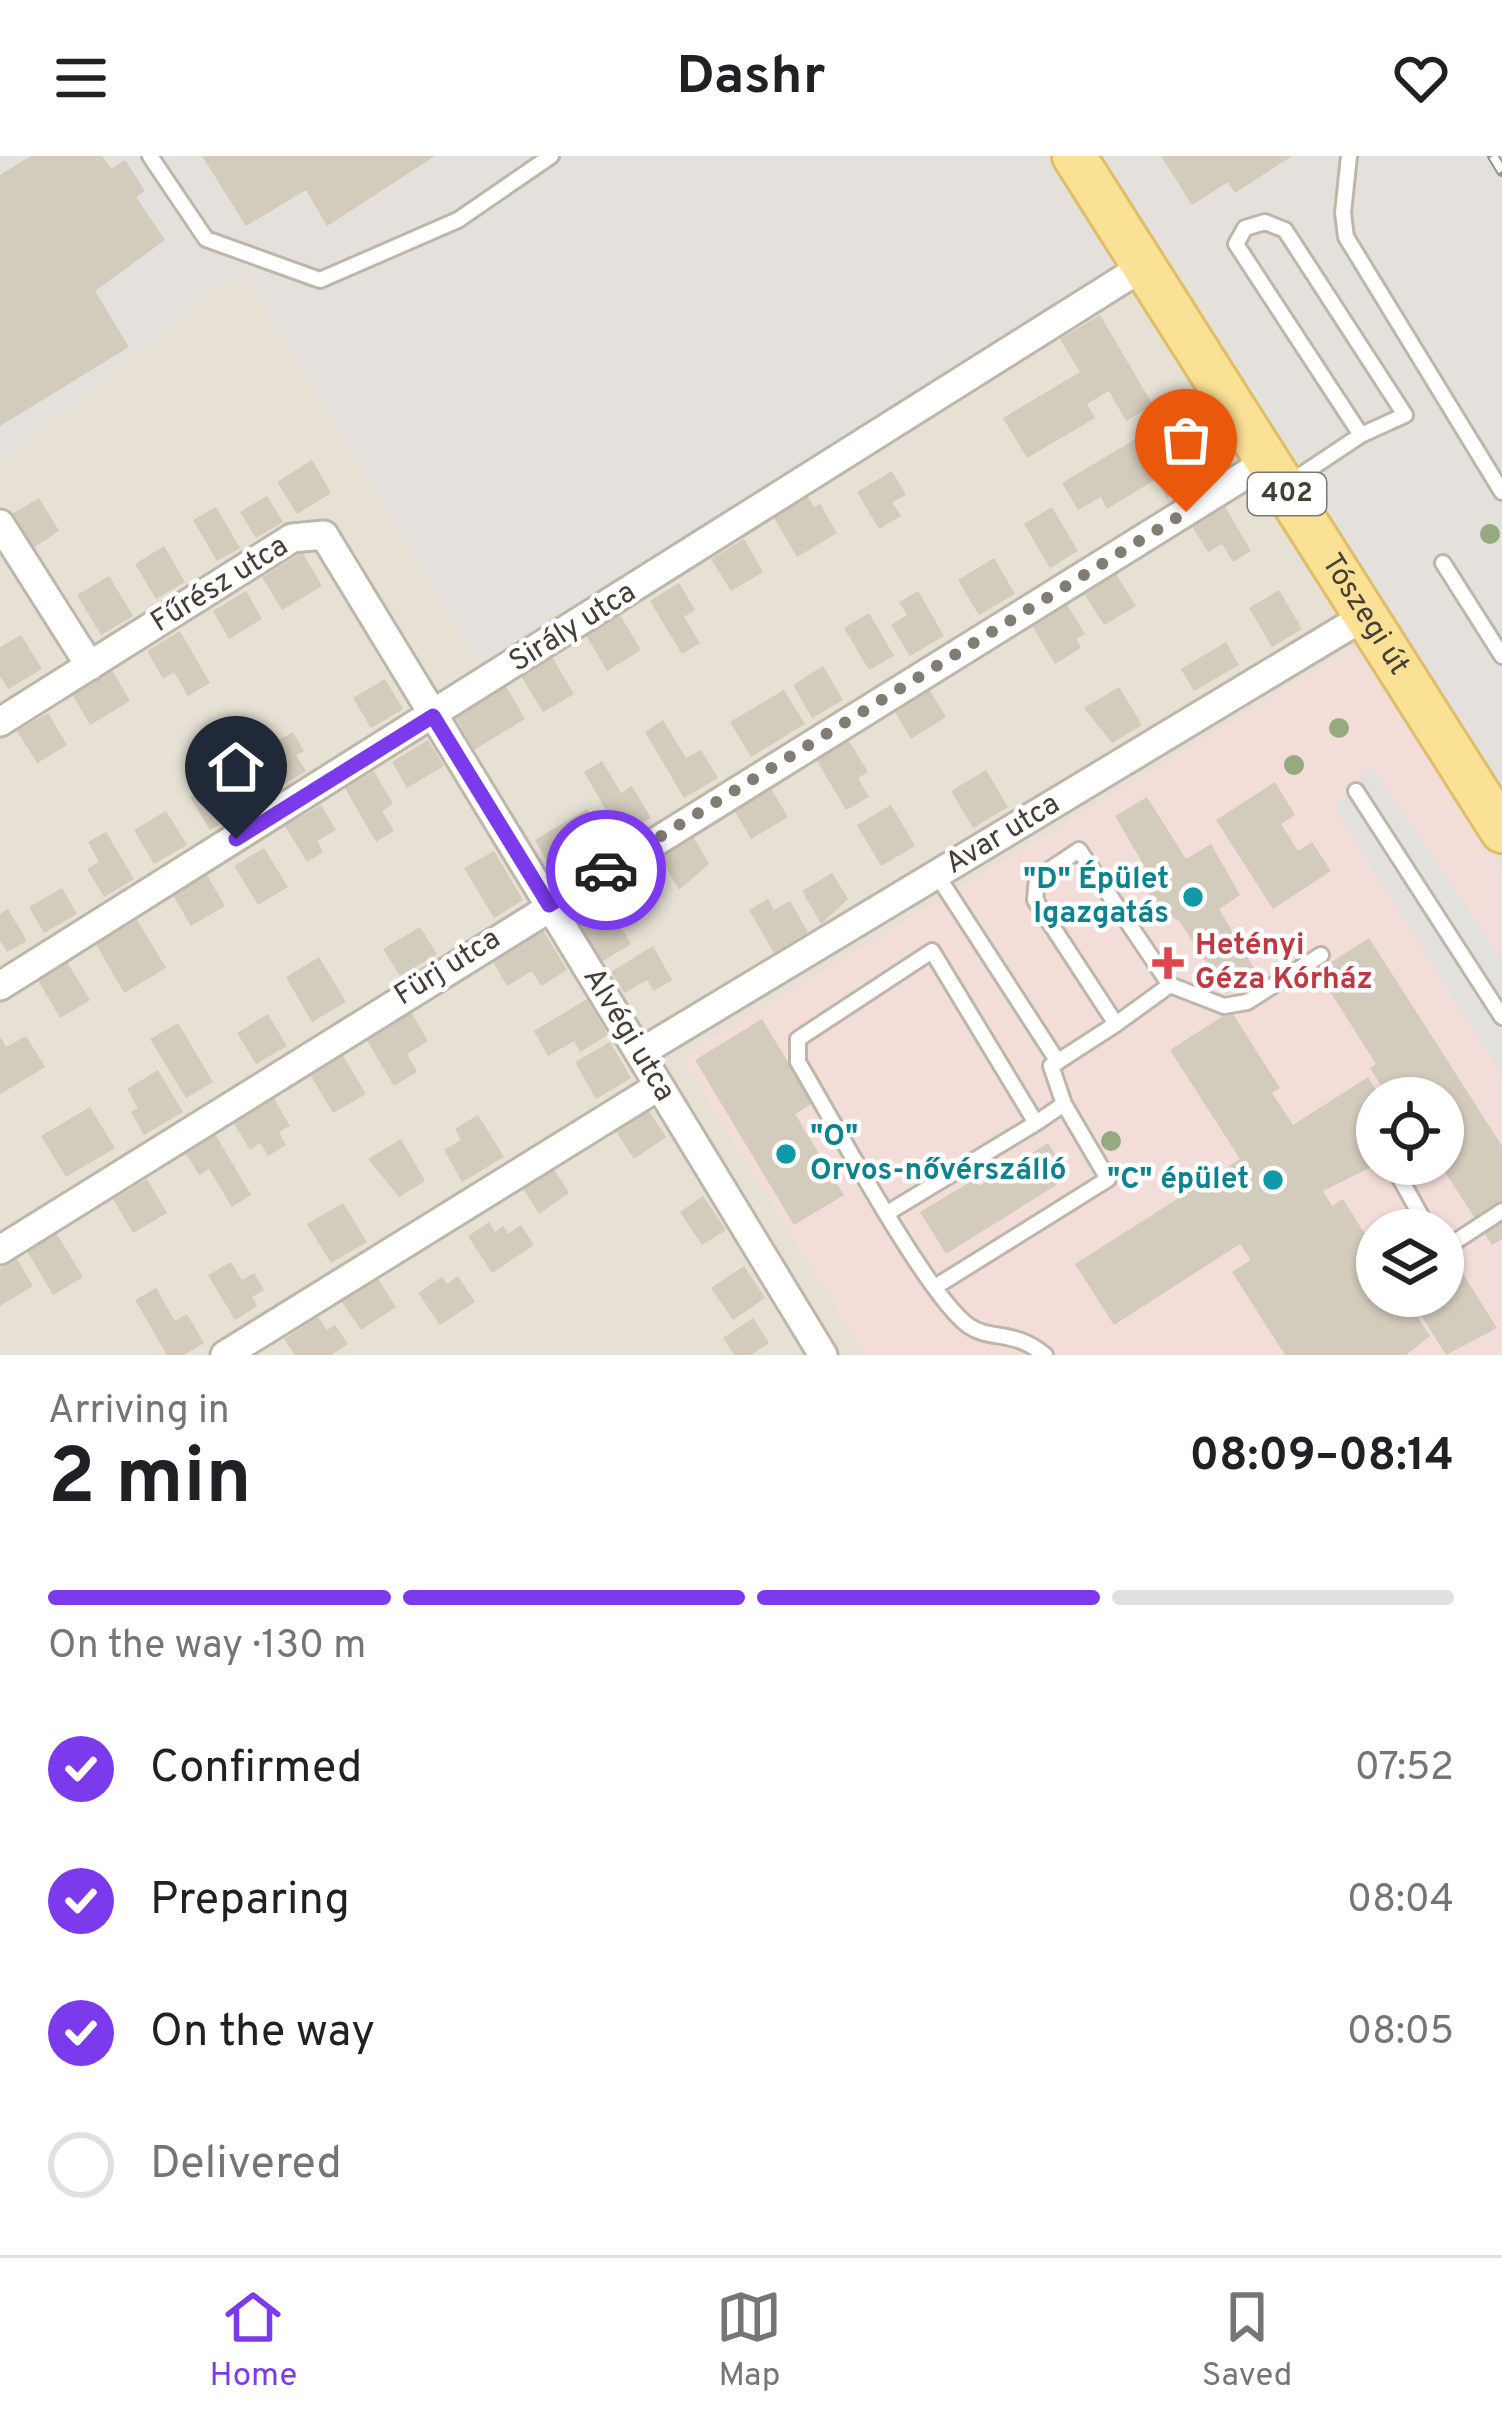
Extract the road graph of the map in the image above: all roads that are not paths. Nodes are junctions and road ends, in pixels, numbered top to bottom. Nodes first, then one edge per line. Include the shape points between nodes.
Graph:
1 (150, 156) edge
2 (550, 156) edge
3 (1074, 156) edge
4 (1349, 156) edge
5 (1144, 266) junction
6 (1361, 435) junction
7 (1274, 475) junction
8 (1502, 491) edge
9 (0, 524) edge
10 (1443, 563) dead end
11 (1364, 616) junction
12 (1502, 656) edge
13 (90, 666) junction
14 (433, 716) junction
15 (0, 722) edge
16 (1356, 791) dead end
17 (1502, 831) edge
18 (937, 875) junction
19 (549, 905) junction
20 (1321, 956) dead end
21 (1170, 985) junction
22 (0, 986) edge
23 (1502, 1017) edge
24 (1116, 1024) junction
25 (640, 1053) junction
26 (1058, 1061) junction
27 (658, 1086) junction
28 (1064, 1104) junction
29 (1036, 1123) junction
30 (1502, 1211) edge
31 (890, 1212) junction
32 (1464, 1237) edge
33 (0, 1250) edge
34 (935, 1287) junction
35 (225, 1355) edge
36 (823, 1355) edge
37 (1045, 1355) edge

1 - 2 lane via 206,239 320,280 458,220
3 - 5 main road, Tószegi út / 402
4 - 8 lane via 1346,237
5 - 7 main road, Tószegi út / 402
5 - 14 street, Sirály utca
6 - 6 lane via 1405,415 1285,230 1265,222 1246,228 1236,244
6 - 7 lane
7 - 11 main road, Tószegi út / 402
7 - 19 street, Fürj utca
9 - 13 street
10 - 12 lane
11 - 17 main road, Tószegi út / 402
11 - 18 street, Avar utca
13 - 14 street, Fűrész utca via 307,532 332,543
13 - 15 street, Fűrész utca
14 - 19 street, Alvégi utca
14 - 22 street, Sirály utca
16 - 23 lane
18 - 25 street, Avar utca
18 - 26 lane
19 - 25 street, Alvégi utca
19 - 33 street, Fürj utca
20 - 21 lane via 1247,1002 1224,1006
21 - 24 lane
21 - 24 lane via 1079,850 1037,878 1036,900
24 - 26 lane
25 - 27 street, Alvégi utca
26 - 28 lane via 1051,1066
27 - 35 street
27 - 36 street, Alvégi utca
28 - 29 lane
28 - 34 lane via 1108,1179
29 - 31 lane
29 - 31 lane via 932,951 798,1039 798,1062
30 - 32 lane
31 - 34 lane
34 - 37 lane via 970,1327 1024,1338

